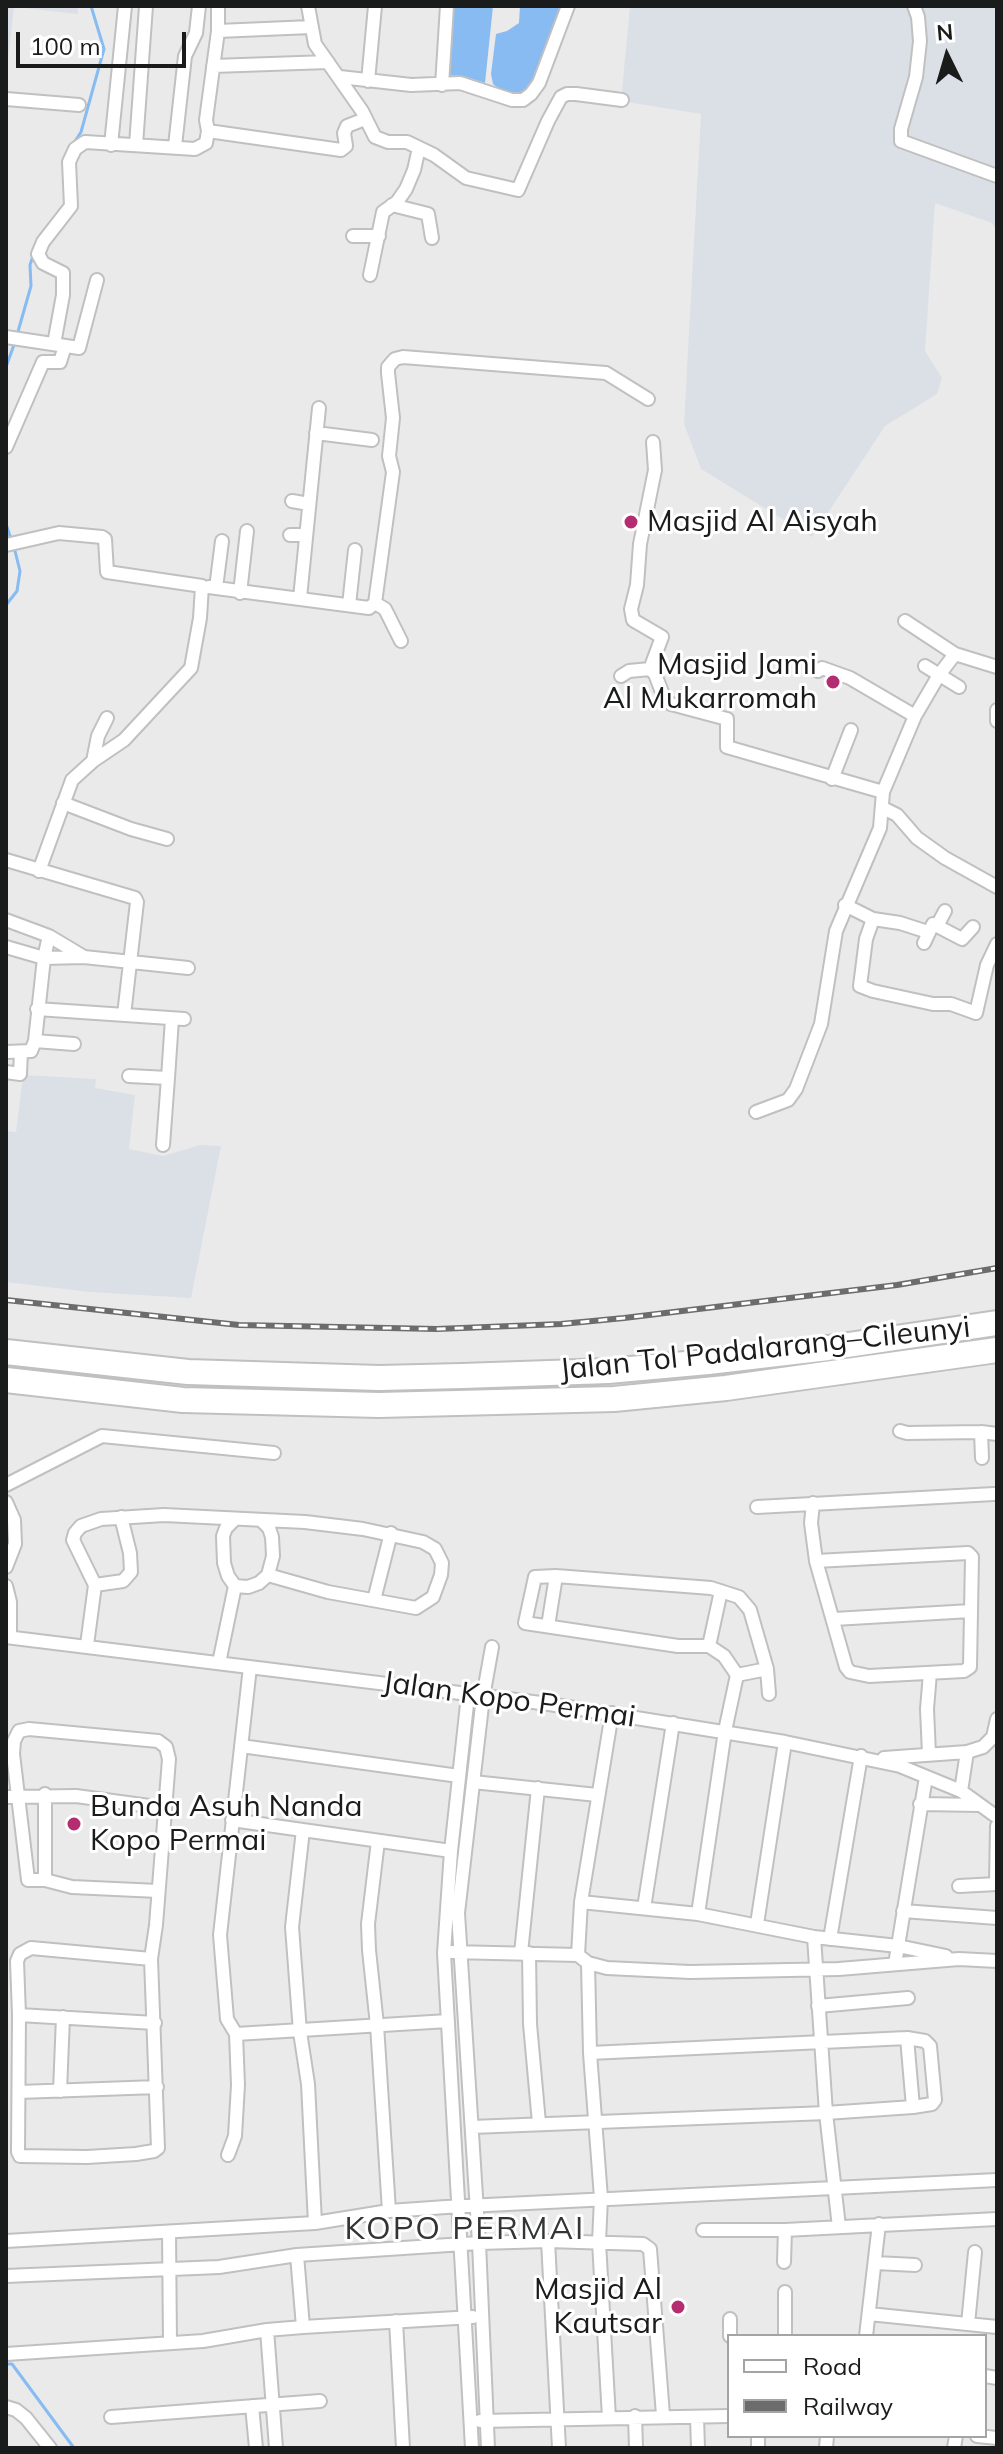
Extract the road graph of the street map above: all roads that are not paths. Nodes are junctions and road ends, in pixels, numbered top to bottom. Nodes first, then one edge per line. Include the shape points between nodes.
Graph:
1 (125, 6) edge
2 (146, 6) edge
3 (199, 6) edge
4 (218, 6) edge
5 (308, 6) edge
6 (375, 6) edge
7 (447, 6) edge
8 (568, 6) edge
9 (914, 6) edge
10 (311, 27) junction
11 (218, 31) junction
12 (328, 62) junction
13 (213, 66) junction
14 (340, 77) junction
15 (368, 81) junction
16 (442, 85) junction
17 (6, 99) edge
18 (622, 100) dead end
19 (79, 105) dead end
20 (365, 119) junction
21 (208, 131) junction
22 (111, 145) junction
23 (136, 145) junction
24 (175, 146) junction
25 (419, 148) junction
26 (997, 176) edge
27 (392, 205) junction
28 (353, 236) dead end
29 (379, 236) junction
30 (432, 238) dead end
31 (370, 275) dead end
32 (97, 280) dead end
33 (13, 338) edge
34 (59, 345) junction
35 (648, 399) dead end
36 (319, 408) dead end
37 (316, 433) junction
38 (372, 440) dead end
39 (653, 442) dead end
40 (6, 447) edge
41 (292, 501) dead end
42 (309, 504) junction
43 (247, 531) dead end
44 (290, 535) dead end
45 (306, 535) junction
46 (222, 541) dead end
47 (6, 545) edge
48 (355, 550) dead end
49 (202, 586) junction
50 (216, 588) junction
51 (240, 593) junction
52 (300, 598) junction
53 (375, 603) junction
54 (349, 605) junction
55 (905, 621) dead end
56 (401, 641) dead end
57 (955, 654) junction
58 (925, 666) dead end
59 (997, 667) edge
60 (650, 669) junction
61 (818, 671) dead end
62 (939, 675) junction
63 (621, 676) dead end
64 (959, 687) dead end
65 (997, 710) edge
66 (915, 716) junction
67 (107, 718) dead end
68 (997, 721) edge
69 (851, 730) dead end
70 (93, 761) junction
71 (832, 779) junction
72 (883, 792) junction
73 (63, 803) junction
74 (886, 809) junction
75 (167, 839) dead end
76 (6, 860) edge
77 (39, 871) junction
78 (997, 887) edge
79 (845, 905) junction
80 (945, 911) dead end
81 (873, 919) junction
82 (6, 920) edge
83 (973, 927) dead end
84 (930, 933) junction
85 (49, 936) junction
86 (997, 944) edge
87 (6, 947) edge
88 (84, 957) junction
89 (44, 958) junction
90 (130, 963) junction
91 (188, 968) dead end
92 (37, 1009) junction
93 (124, 1015) junction
94 (35, 1041) junction
95 (74, 1044) dead end
96 (6, 1052) edge
97 (21, 1052) junction
98 (6, 1072) edge
99 (129, 1076) dead end
100 (168, 1078) junction
101 (756, 1112) dead end
102 (163, 1145) dead end
103 (997, 1323) edge
104 (997, 1350) edge
105 (6, 1352) edge
106 (6, 1380) edge
107 (900, 1431) dead end
108 (981, 1432) junction
109 (997, 1434) edge
110 (274, 1453) dead end
111 (982, 1458) dead end
112 (6, 1485) edge
113 (994, 1494) dead end
114 (6, 1502) edge
115 (813, 1503) junction
116 (757, 1507) dead end
117 (121, 1517) junction
118 (234, 1520) junction
119 (262, 1521) junction
120 (391, 1533) junction
121 (816, 1561) junction
122 (6, 1567) edge
123 (268, 1575) junction
124 (556, 1576) junction
125 (95, 1585) junction
126 (6, 1586) edge
127 (235, 1586) junction
128 (721, 1591) junction
129 (374, 1600) junction
130 (971, 1611) junction
131 (834, 1619) junction
132 (548, 1626) junction
133 (8, 1637) edge
134 (87, 1645) junction
135 (709, 1646) junction
136 (492, 1647) dead end
137 (219, 1663) junction
138 (250, 1667) junction
139 (767, 1669) junction
140 (930, 1673) junction
141 (737, 1675) junction
142 (769, 1694) dead end
143 (475, 1696) junction
144 (612, 1713) junction
145 (997, 1719) edge
146 (673, 1723) junction
147 (725, 1731) junction
148 (785, 1742) junction
149 (241, 1746) junction
150 (967, 1752) junction
151 (929, 1754) junction
152 (867, 1758) junction
153 (459, 1776) junction
154 (926, 1777) junction
155 (473, 1782) junction
156 (538, 1788) junction
157 (961, 1791) junction
158 (45, 1794) junction
159 (597, 1795) junction
160 (12, 1797) edge
161 (920, 1804) junction
162 (979, 1805) junction
163 (164, 1808) junction
164 (997, 1817) edge
165 (232, 1820) junction
166 (997, 1826) edge
167 (303, 1830) junction
168 (378, 1841) junction
169 (451, 1851) junction
170 (45, 1880) junction
171 (997, 1884) edge
172 (959, 1886) dead end
173 (158, 1891) junction
174 (581, 1902) junction
175 (644, 1908) junction
176 (903, 1911) junction
177 (698, 1914) junction
178 (997, 1918) edge
179 (757, 1924) junction
180 (814, 1937) junction
181 (830, 1939) junction
182 (898, 1946) junction
183 (452, 1952) junction
184 (525, 1953) junction
185 (151, 1959) junction
186 (583, 1959) junction
187 (959, 1959) junction
188 (997, 1961) edge
189 (895, 1964) junction
190 (816, 1970) junction
191 (908, 1998) dead end
192 (818, 2006) junction
193 (19, 2015) junction
194 (63, 2017) junction
195 (448, 2021) junction
196 (155, 2023) junction
197 (377, 2025) junction
198 (13, 2032) edge
199 (300, 2032) junction
200 (236, 2034) junction
201 (907, 2038) junction
202 (821, 2042) junction
203 (590, 2053) junction
204 (157, 2087) junction
205 (60, 2091) junction
206 (19, 2092) junction
207 (913, 2107) junction
208 (826, 2113) junction
209 (595, 2122) junction
210 (539, 2123) junction
211 (472, 2127) junction
212 (228, 2155) dead end
213 (997, 2180) edge
214 (834, 2189) junction
215 (601, 2198) junction
216 (467, 2206) junction
217 (389, 2211) junction
218 (997, 2219) edge
219 (315, 2223) junction
220 (879, 2224) junction
221 (839, 2227) junction
222 (703, 2230) dead end
223 (785, 2230) junction
224 (169, 2232) junction
225 (6, 2241) edge
226 (548, 2241) junction
227 (599, 2242) junction
228 (470, 2244) junction
229 (975, 2252) dead end
230 (297, 2255) junction
231 (784, 2262) dead end
232 (876, 2263) junction
233 (915, 2265) dead end
234 (169, 2271) junction
235 (6, 2276) edge
236 (785, 2292) dead end
237 (869, 2314) junction
238 (474, 2317) junction
239 (730, 2319) dead end
240 (396, 2321) junction
241 (968, 2324) junction
242 (303, 2327) junction
243 (997, 2327) edge
244 (267, 2330) junction
245 (730, 2334) edge
246 (785, 2334) edge
247 (866, 2334) edge
248 (170, 2343) junction
249 (6, 2354) edge
250 (320, 2401) dead end
251 (273, 2404) junction
252 (252, 2406) junction
253 (6, 2407) edge
254 (663, 2415) junction
255 (635, 2416) junction
256 (727, 2416) edge
257 (111, 2417) dead end
258 (697, 2417) junction
259 (609, 2418) junction
260 (558, 2420) junction
261 (479, 2422) junction
262 (50, 2448) edge
263 (256, 2448) edge
264 (276, 2448) edge
265 (403, 2448) edge
266 (472, 2448) edge
267 (488, 2448) edge
268 (559, 2448) edge
269 (636, 2448) edge
270 (698, 2448) edge

1 - 22 street
2 - 23 street
3 - 24 street via 196,33 185,56
4 - 11 street
5 - 10 street
6 - 15 street
7 - 16 street
8 - 16 street via 539,83 527,98 517,101 460,83
9 - 26 street via 920,41 901,141
10 - 11 street
10 - 12 street
11 - 13 street
12 - 13 street
12 - 14 street
13 - 21 street
14 - 15 street
14 - 20 street
15 - 16 street
17 - 19 street
18 - 25 street via 561,97 521,187 513,191 462,176
20 - 21 street via 347,126 341,150
20 - 25 street via 375,137
21 - 24 street via 201,148
22 - 23 street
22 - 34 street via 85,142 75,149 69,162 71,206 39,248 41,261 63,274
23 - 24 street
25 - 27 street via 411,179
27 - 29 street via 383,212
27 - 30 street via 428,214
28 - 29 street
29 - 31 street
32 - 34 street via 79,348
33 - 34 street
34 - 40 street via 60,362 43,362
35 - 53 street via 606,373 395,359 388,367 393,472
36 - 37 street
37 - 38 street
37 - 42 street
39 - 60 street via 655,470 631,609 633,620 662,637
41 - 42 street
42 - 45 street
43 - 51 street
44 - 45 street
45 - 52 street
46 - 50 street
47 - 49 street via 59,533 102,537 107,572
48 - 54 street
49 - 50 street
49 - 70 street via 191,668 124,740
50 - 51 street
51 - 52 street
52 - 54 street
53 - 54 street via 371,608
53 - 56 street via 385,609
55 - 57 street
57 - 59 street
57 - 62 street
58 - 62 street
60 - 63 street
60 - 71 street via 671,704 727,719 727,747
61 - 66 street via 850,678
62 - 64 street
62 - 66 street
65 - 68 street
66 - 72 street
67 - 70 street
69 - 71 street
70 - 73 street via 72,780
71 - 72 street
72 - 74 street
73 - 75 street
73 - 77 street
74 - 78 street via 921,841
74 - 79 street
76 - 77 street
77 - 90 street via 135,898
79 - 81 street
79 - 101 street via 821,1024 796,1089 788,1100
80 - 84 street
81 - 84 street
81 - 86 street via 860,986 976,1013
82 - 85 street
83 - 84 street via 962,939
85 - 88 street
85 - 89 street
87 - 89 street
88 - 89 street
88 - 90 street
89 - 92 street
90 - 91 street
90 - 93 street
92 - 93 street
92 - 94 street
93 - 100 street via 178,1019
94 - 95 street
94 - 97 street via 31,1051
96 - 97 street
97 - 98 street via 20,1074
99 - 100 street
100 - 102 street
103 - 105 highway, Jalan Tol Padalarang–Cileunyi via 708,1362 477,1376 188,1372
104 - 106 highway, Jalan Tol Padalarang–Cileunyi via 726,1388 599,1399 379,1405 183,1400
107 - 108 street
108 - 109 street
108 - 111 street
110 - 112 street via 102,1436
113 - 115 street
114 - 122 street via 14,1518 15,1544
115 - 116 street
115 - 121 street
117 - 118 street
117 - 125 street via 131,1572 123,1581
117 - 125 street via 93,1521 75,1533 73,1542
118 - 119 street
118 - 127 street via 223,1544
119 - 120 street
119 - 123 street via 272,1537
120 - 129 street
120 - 129 street via 435,1549 441,1575 433,1597 421,1606
121 - 130 street via 968,1553
121 - 131 street
123 - 127 street via 248,1587
123 - 129 street
124 - 128 street
124 - 132 street
124 - 132 street via 535,1577 525,1623
125 - 134 street
126 - 133 street
127 - 137 street
128 - 135 street
128 - 139 street via 739,1597 750,1610
130 - 131 street
130 - 140 street via 970,1667
131 - 140 street via 850,1672
132 - 135 street
133 - 134 street, Jalan Kopo Permai
134 - 137 street, Jalan Kopo Permai
135 - 141 street
136 - 143 street
137 - 138 street, Jalan Kopo Permai
138 - 143 street, Jalan Kopo Permai
138 - 149 street
139 - 141 street
139 - 142 street
140 - 151 street
141 - 147 street
143 - 144 street, Jalan Kopo Permai
143 - 153 street
143 - 155 street
144 - 146 street, Jalan Kopo Permai
144 - 159 street
145 - 150 street via 989,1743
146 - 147 street, Jalan Kopo Permai
146 - 175 street
147 - 148 street, Jalan Kopo Permai
147 - 177 street
148 - 152 street, Jalan Kopo Permai
148 - 179 street
149 - 153 street
149 - 165 street
150 - 151 street
150 - 157 street
151 - 152 street
152 - 154 street, Jalan Kopo Permai
152 - 181 street
153 - 169 street
154 - 157 street, Jalan Kopo Permai
154 - 161 street
155 - 156 street
155 - 183 street
156 - 159 street
156 - 184 street
157 - 162 street, Jalan Kopo Permai
158 - 160 street
158 - 163 street
158 - 170 street
159 - 174 street
160 - 163 street via 13,1747 16,1734 26,1728 163,1744 169,1759
160 - 170 street via 28,1878
161 - 162 street
161 - 176 street
162 - 164 street, Jalan Kopo Permai
163 - 173 street
165 - 167 street
165 - 200 street via 220,1935 227,2019
166 - 171 street
167 - 168 street
167 - 199 street via 292,1927
168 - 169 street
168 - 197 street via 368,1924
169 - 183 street
170 - 173 street via 72,1887
171 - 172 street
173 - 185 street
174 - 175 street
174 - 186 street
175 - 177 street
176 - 178 street
176 - 182 street
177 - 179 street
179 - 180 street
180 - 181 street
180 - 190 street
181 - 182 street
182 - 187 street
182 - 189 street
183 - 184 street
183 - 195 street
183 - 211 street
184 - 186 street
184 - 210 street
185 - 193 street via 24,1950 17,1961
185 - 196 street
186 - 190 street via 618,1969
186 - 203 street
187 - 188 street
187 - 189 street
189 - 190 street
190 - 192 street
191 - 192 street
192 - 202 street
193 - 194 street
193 - 198 street
194 - 196 street
194 - 205 street
195 - 197 street
195 - 216 street
196 - 204 street
197 - 199 street
197 - 217 street
198 - 206 street
199 - 200 street
199 - 219 street
200 - 212 street via 236,2132
201 - 202 street
201 - 207 street
201 - 207 street via 929,2044 935,2100
202 - 203 street
202 - 208 street
203 - 209 street
204 - 205 street
204 - 206 street via 156,2151 87,2157 19,2156
205 - 206 street
207 - 208 street
208 - 209 street
208 - 214 street
209 - 210 street
209 - 215 street
210 - 211 street
211 - 216 street
213 - 214 street
214 - 215 street
214 - 221 street
215 - 216 street
215 - 227 street
216 - 217 street
216 - 228 street
216 - 228 street
217 - 219 street
218 - 220 street
219 - 224 street
220 - 221 street
220 - 232 street
221 - 223 street
222 - 223 street
223 - 231 street
224 - 225 street
224 - 234 street
226 - 227 street
226 - 228 street
226 - 260 street
227 - 254 street via 643,2244 650,2249
227 - 259 street
228 - 230 street
228 - 238 street
228 - 238 street
229 - 241 street
230 - 234 street
230 - 242 street
232 - 233 street
232 - 237 street
234 - 235 street
234 - 248 street
236 - 246 street
237 - 241 street
237 - 247 street
238 - 240 street
238 - 261 street
239 - 245 street
240 - 242 street
240 - 265 street
241 - 243 street
242 - 244 street
244 - 248 street
244 - 251 street
248 - 249 street
250 - 251 street
251 - 252 street
251 - 264 street
252 - 257 street
252 - 263 street
253 - 262 street via 26,2418
254 - 255 street
254 - 258 street
255 - 259 street
255 - 269 street
256 - 258 street
258 - 270 street
259 - 260 street
260 - 261 street
260 - 268 street
261 - 266 street
261 - 267 street

